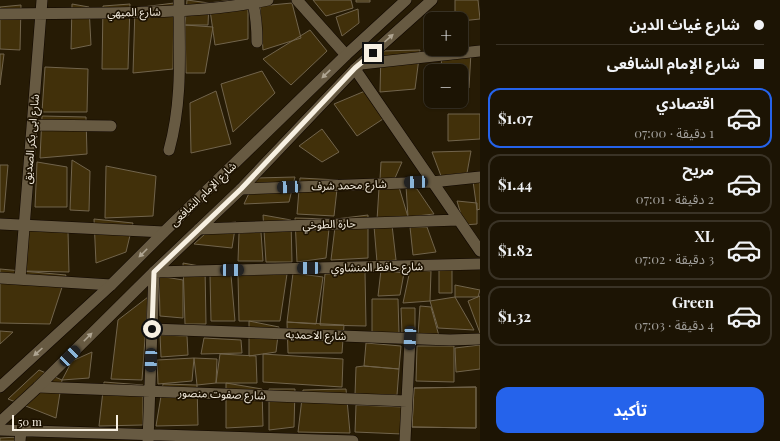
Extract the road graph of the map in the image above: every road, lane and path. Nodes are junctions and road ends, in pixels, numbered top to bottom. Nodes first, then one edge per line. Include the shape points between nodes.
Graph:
1 (42, 0) edge
2 (268, 0) edge
3 (297, 0) edge
4 (406, 0) edge
5 (432, 0) edge
6 (253, 3) junction
7 (179, 6) edge
8 (0, 14) edge
9 (41, 14) junction
10 (256, 42) dead end
11 (480, 51) edge
12 (346, 55) junction
13 (358, 66) junction
14 (32, 125) junction
15 (111, 126) dead end
16 (169, 150) dead end
17 (480, 177) edge
18 (432, 182) junction
19 (241, 189) junction
20 (458, 220) junction
21 (0, 224) edge
22 (25, 225) junction
23 (199, 229) junction
24 (164, 232) junction
25 (480, 233) edge
26 (468, 234) junction
27 (480, 251) edge
28 (480, 264) edge
29 (154, 272) junction
30 (0, 278) edge
31 (20, 279) junction
32 (111, 285) junction
33 (152, 329) junction
34 (410, 338) junction
35 (480, 339) edge
36 (0, 387) edge
37 (38, 387) junction
38 (150, 391) junction
39 (406, 401) junction
40 (0, 422) edge
41 (0, 430) edge
42 (21, 436) edge
43 (148, 438) edge
44 (353, 441) edge
45 (405, 441) edge

1 - 9 street, شارع ابى بكر الصديق
2 - 6 street, شارع الميهي
3 - 12 street
4 - 12 street, شارع الإمام الشافعى
13 -> 5 street, شارع الإمام الشافعى
6 - 7 street, شارع الميهي
6 - 10 street
7 - 9 street, شارع الميهي via 152,12
7 - 16 street via 179,93
8 - 9 street, شارع الميهي
9 - 14 street, شارع ابى بكر الصديق
11 - 13 street
12 -> 24 street, شارع الإمام الشافعى
13 - 18 street
13 - 19 street, شارع الإمام الشافعى
14 - 15 street
14 - 22 street, شارع ابى بكر الصديق
17 - 18 street, شارع محمد شرف
18 - 19 street, شارع محمد شرف
18 - 20 street
19 - 23 street, شارع الإمام الشافعى
20 - 23 street, حارة الطوخي
20 - 26 street
21 - 22 street
22 - 24 street
22 - 31 street, شارع ابى بكر الصديق
23 - 29 street, شارع الإمام الشافعى
24 -> 32 street, شارع الإمام الشافعى
25 - 26 street
26 - 27 street
28 - 29 street, شارع حافظ المنشاوي
29 - 33 street
37 -> 29 street, شارع الإمام الشافعى
30 - 31 street
31 - 32 street
32 -> 36 street, شارع الإمام الشافعى
33 - 34 street, شارع الاحمديه
33 - 38 street
34 - 35 street, شارع الاحمديه
34 - 39 street
37 - 38 street, شارع صفوت منصور
37 - 40 street, شارع الإمام الشافعى
38 - 39 street, شارع صفوت منصور
38 - 43 street
39 - 45 street
41 - 42 street
42 - 43 street
43 - 44 street

